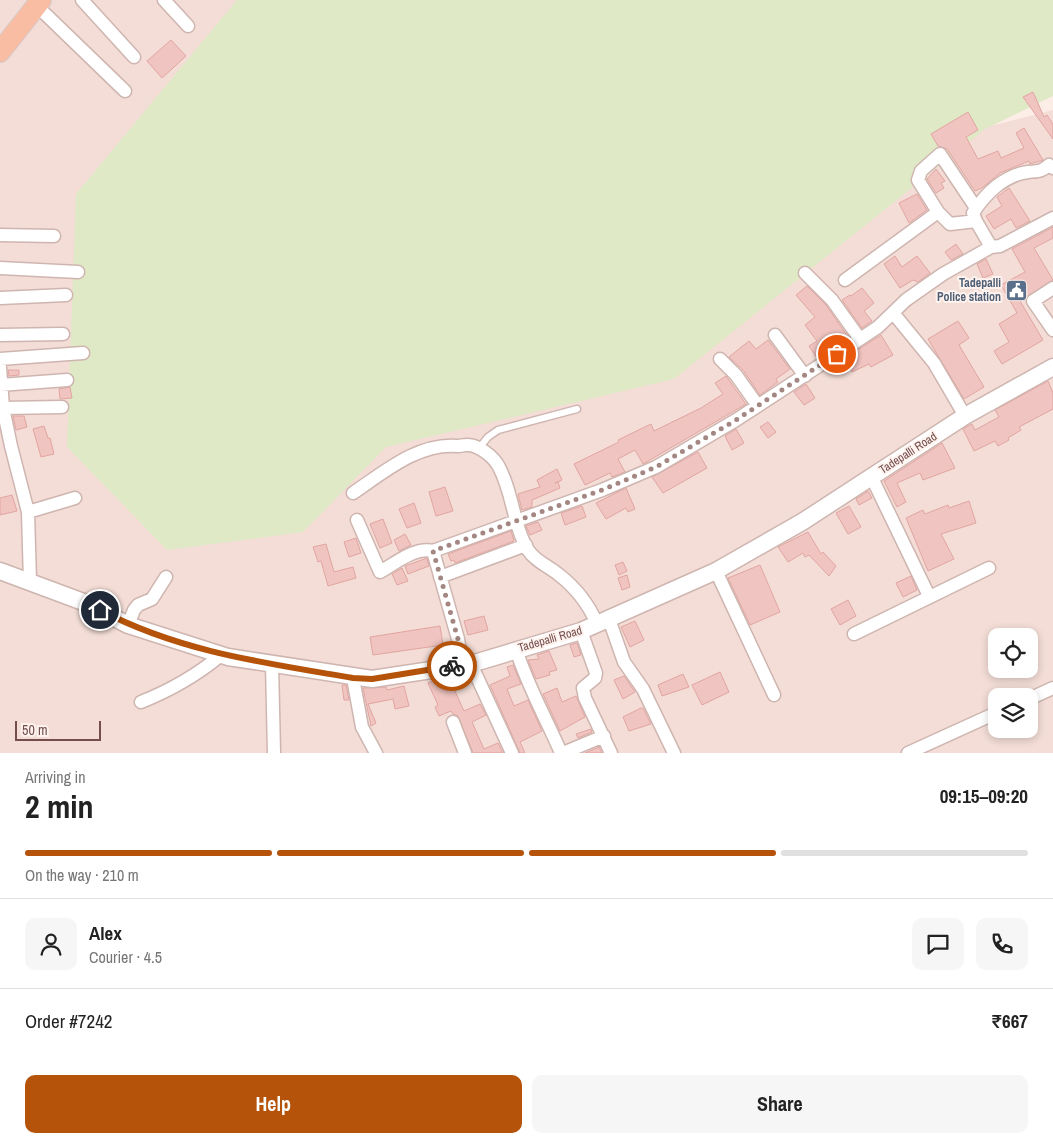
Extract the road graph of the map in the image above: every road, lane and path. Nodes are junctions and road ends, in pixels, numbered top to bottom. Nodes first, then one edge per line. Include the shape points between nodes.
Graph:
1 (82, 0) edge
2 (164, 0) edge
3 (38, 3) edge
4 (188, 26) dead end
5 (0, 52) edge
6 (134, 57) dead end
7 (125, 91) dead end
8 (1053, 168) edge
9 (976, 208) junction
10 (938, 212) junction
11 (1053, 218) edge
12 (976, 221) junction
13 (0, 235) edge
14 (54, 236) dead end
15 (991, 247) junction
16 (0, 268) edge
17 (78, 272) dead end
18 (805, 273) dead end
19 (845, 280) dead end
20 (1053, 288) edge
21 (66, 294) dead end
22 (0, 298) edge
23 (894, 314) junction
24 (1053, 330) edge
25 (64, 334) dead end
26 (0, 335) edge
27 (776, 335) dead end
28 (860, 339) junction
29 (83, 353) dead end
30 (0, 359) edge
31 (720, 359) dead end
32 (0, 367) edge
33 (1053, 368) edge
34 (805, 376) junction
35 (67, 380) dead end
36 (0, 385) edge
37 (2, 403) edge
38 (758, 406) junction
39 (62, 407) dead end
40 (577, 409) dead end
41 (966, 416) junction
42 (479, 448) junction
43 (872, 478) junction
44 (353, 493) dead end
45 (75, 498) dead end
46 (28, 512) junction
47 (357, 520) dead end
48 (516, 521) junction
49 (526, 545) junction
50 (433, 551) junction
51 (989, 568) dead end
52 (716, 571) junction
53 (5, 575) edge
54 (166, 577) dead end
55 (440, 577) junction
56 (30, 582) junction
57 (929, 596) junction
58 (603, 622) junction
59 (128, 625) junction
60 (581, 631) junction
61 (854, 634) dead end
62 (516, 649) junction
63 (221, 655) junction
64 (272, 664) junction
65 (466, 664) junction
66 (353, 678) junction
67 (1053, 688) edge
68 (1038, 694) edge
69 (774, 695) dead end
70 (141, 702) dead end
71 (988, 717) edge
72 (453, 722) dead end
73 (604, 736) junction
74 (374, 752) edge
75 (274, 753) edge
76 (465, 753) edge
77 (512, 753) edge
78 (562, 753) edge
79 (611, 753) edge
80 (674, 753) edge
81 (908, 753) edge

1 - 6 street
2 - 4 street
3 - 5 main road
3 - 7 street
8 - 9 street via 1049,165 1043,171 1006,179 984,196
9 - 10 street via 940,154 921,171 918,180
9 - 12 street via 973,213
10 - 12 street via 950,224
10 - 19 street
11 - 15 street via 1000,246
12 - 15 street
13 - 14 street
15 - 23 street via 943,274 906,300
16 - 17 street
18 - 28 street via 832,300
20 - 24 street via 1033,301
21 - 22 street
23 - 28 street
23 - 41 street via 934,362
25 - 26 street
27 - 34 street
28 - 34 street
29 - 30 street
31 - 38 street
32 - 36 street
33 - 41 street, Tadepalli Road
34 - 38 street
35 - 36 street
36 - 37 street
37 - 39 street
37 - 46 street
38 - 48 street via 656,467
40 - 42 lane via 498,430
41 - 43 street, Tadepalli Road
42 - 44 street via 437,446 397,463
42 - 48 street via 500,468
43 - 52 street, Tadepalli Road
43 - 57 street
45 - 46 street
46 - 56 street
47 - 50 street via 380,572 406,556 426,549
48 - 49 street
48 - 50 street
49 - 55 street
49 - 58 street via 532,555 572,586
50 - 55 street
51 - 57 street
52 - 58 street, Tadepalli Road
52 - 69 street
53 - 56 street, Tadepalli Road
54 - 59 street via 152,598 134,610
55 - 65 street
56 - 59 street, Tadepalli Road via 86,603
57 - 61 street
58 - 60 street, Tadepalli Road
58 - 80 street via 643,689
59 - 63 street, Tadepalli Road
60 - 62 street, Tadepalli Road
60 - 73 street via 596,673 595,678 583,688 585,698
62 - 65 street, Tadepalli Road
62 - 78 street via 525,678
63 - 64 street, Tadepalli Road
63 - 70 street via 174,688
64 - 66 street, Tadepalli Road
64 - 75 street
65 - 66 street, Tadepalli Road via 372,679
65 - 77 street
66 - 74 street via 362,727
67 - 68 street
71 - 81 street
72 - 76 street
73 - 78 street
73 - 79 street

